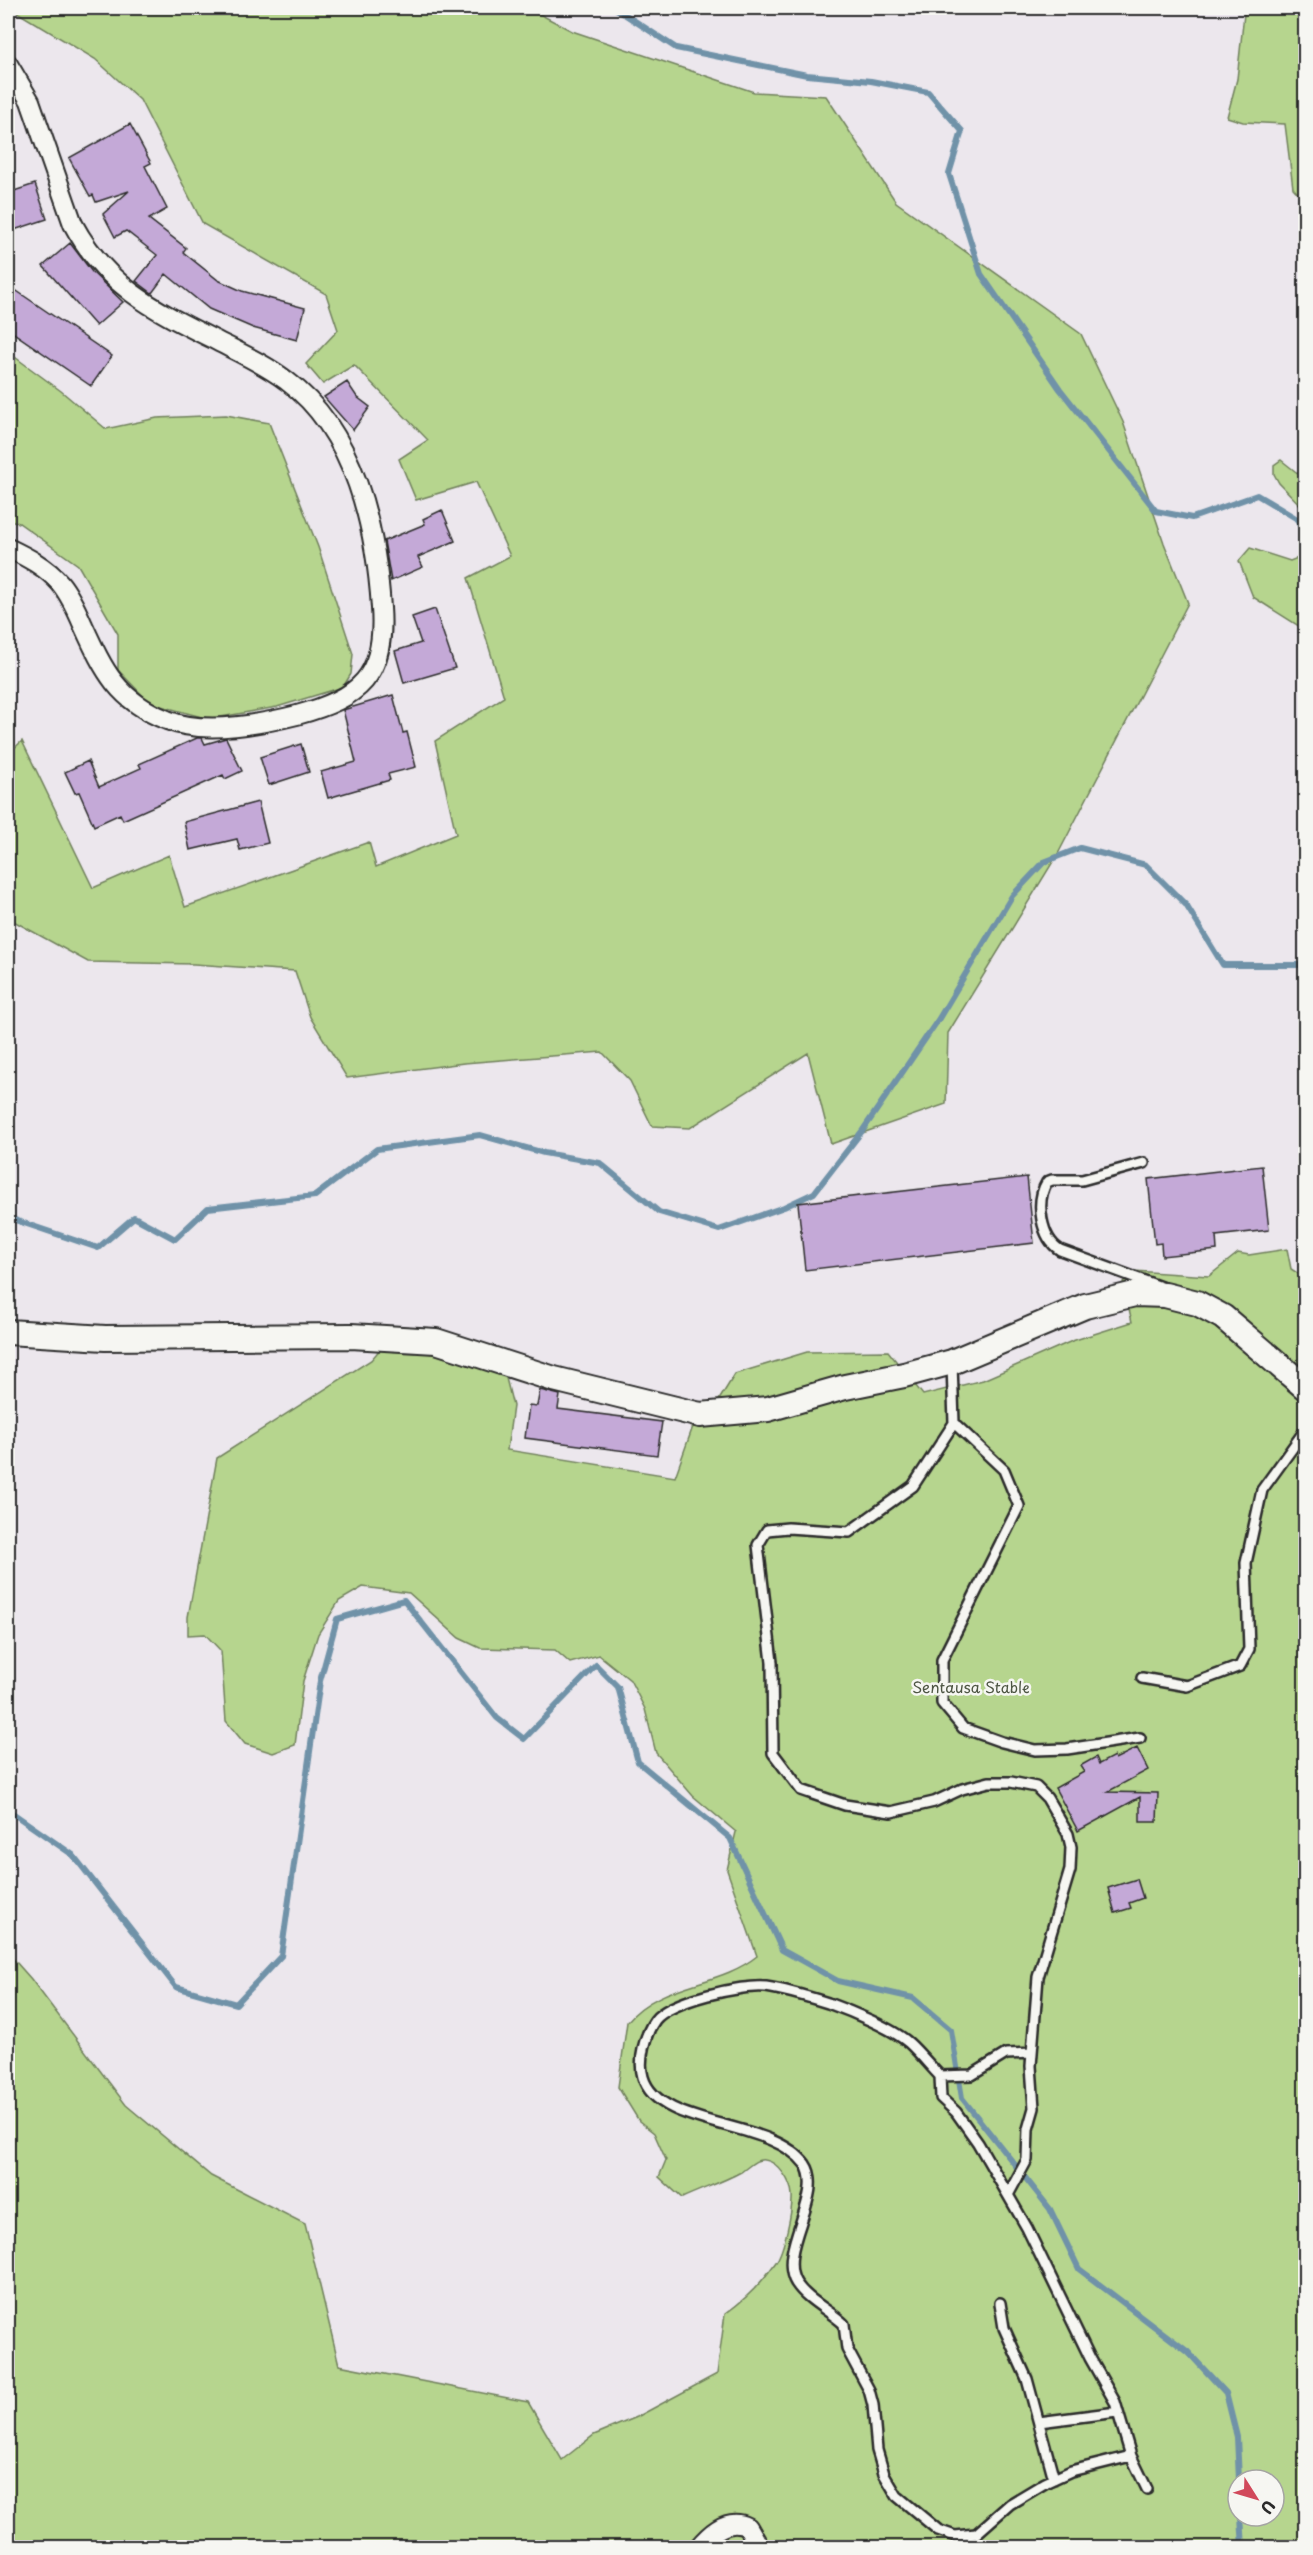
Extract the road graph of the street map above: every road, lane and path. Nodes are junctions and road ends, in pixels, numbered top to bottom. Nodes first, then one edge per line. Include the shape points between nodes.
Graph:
1 (8, 64) edge
2 (8, 548) edge
3 (1144, 1163) dead end
4 (1180, 1299) junction
5 (8, 1332) edge
6 (952, 1362) junction
7 (1305, 1388) edge
8 (954, 1422) junction
9 (1305, 1429) edge
10 (1142, 1678) dead end
11 (1140, 1738) dead end
12 (1032, 2053) junction
13 (944, 2076) junction
14 (1008, 2195) junction
15 (1000, 2303) dead end
16 (1117, 2412) junction
17 (1040, 2422) junction
18 (1131, 2456) junction
19 (1054, 2478) junction
20 (1146, 2489) dead end
21 (698, 2547) edge
22 (760, 2547) edge

1 - 2 street via 30,101 73,224 106,272 160,313 288,381 333,431 345,452 362,502 379,573 381,652 374,668 352,694 315,710 204,728 170,722 130,700 112,683 60,584
3 - 4 lane via 1082,1180 1047,1182 1041,1199 1046,1236 1060,1250 1165,1288
4 - 6 street via 1135,1294 1085,1306
4 - 7 street via 1223,1317
5 - 6 street via 105,1338 351,1336 436,1341 554,1378 700,1415 768,1409
6 - 8 lane
8 - 11 lane via 1004,1470 1019,1506 942,1660 942,1703 963,1728 1035,1750
8 - 12 lane via 913,1486 849,1532 766,1530 758,1545 772,1662 773,1753 801,1790 845,1805 891,1812 934,1802 989,1782 1036,1787 1047,1798 1068,1834 1071,1857 1038,1977
9 - 10 lane via 1262,1490 1246,1563 1249,1649 1240,1666 1187,1686
12 - 13 lane via 1006,2054 972,2075
12 - 14 lane via 1034,2108 1028,2129 1027,2160
13 - 14 lane via 941,2098 973,2136
13 - 19 lane via 907,2042 870,2022 828,2003 765,1987 705,1996 675,2007 655,2019 642,2055 642,2077 651,2093 663,2103 680,2113 740,2129 790,2149 806,2165 811,2179 792,2264 795,2281 844,2324 847,2349 873,2405 876,2450 897,2496 938,2530 955,2536 976,2534 1010,2504
14 - 16 lane
15 - 17 lane via 1004,2328 1027,2379
16 - 17 lane
16 - 18 lane
17 - 19 lane
18 - 19 lane
18 - 20 lane
21 - 22 street via 719,2528 734,2523 748,2528

